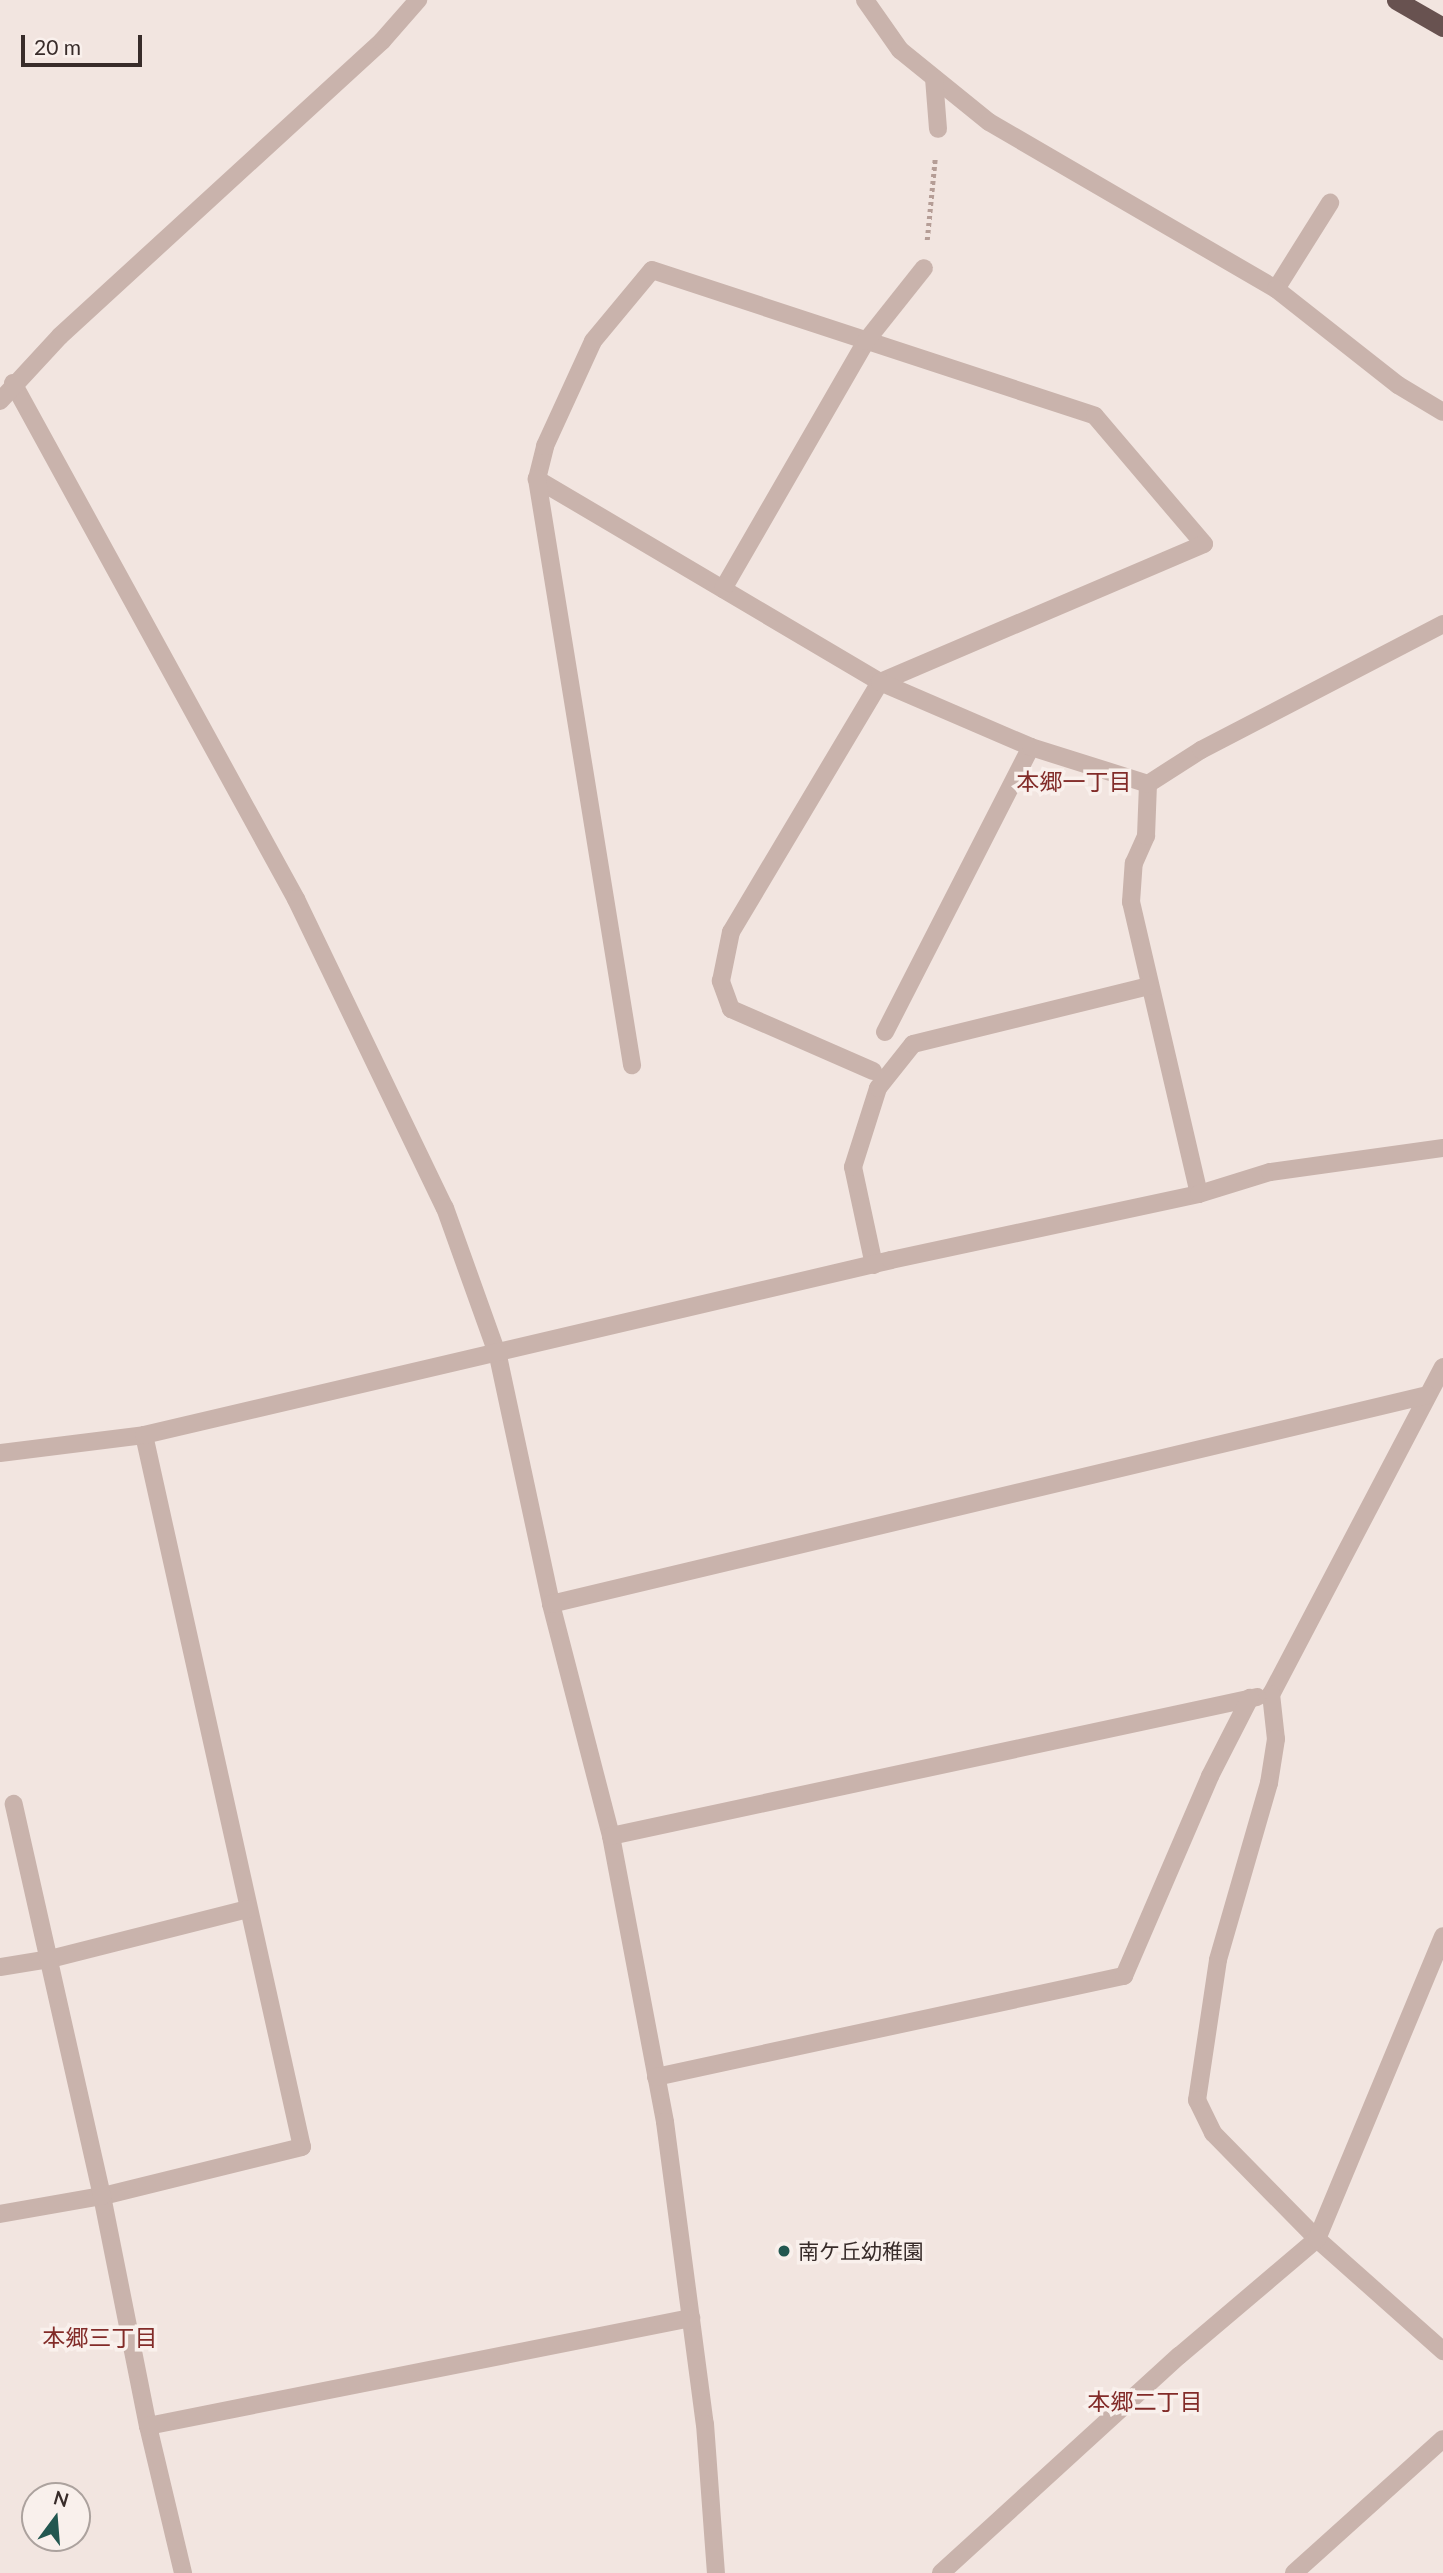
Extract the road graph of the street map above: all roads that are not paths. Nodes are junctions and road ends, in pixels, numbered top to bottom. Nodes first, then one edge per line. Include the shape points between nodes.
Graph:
1 (418, 0) edge
2 (865, 0) edge
3 (1395, 0) edge
4 (1443, 27) edge
5 (934, 78) junction
6 (938, 129) road end
7 (1330, 204) dead end
8 (924, 268) road end
9 (1276, 289) junction
10 (866, 341) junction
11 (13, 383) junction
12 (0, 401) edge
13 (1443, 412) edge
14 (537, 479) junction
15 (723, 589) junction
16 (1443, 624) edge
17 (880, 682) junction
18 (1031, 747) junction
19 (1149, 784) junction
20 (1150, 986) junction
21 (885, 1032) dead end
22 (632, 1065) dead end
23 (873, 1071) dead end
24 (1443, 1148) edge
25 (1199, 1194) junction
26 (874, 1265) junction
27 (498, 1356) junction
28 (1443, 1367) edge
29 (1427, 1395) junction
30 (145, 1435) junction
31 (0, 1453) edge
32 (551, 1604) junction
33 (1271, 1693) junction
34 (1250, 1698) junction
35 (14, 1804) dead end
36 (611, 1836) junction
37 (248, 1909) junction
38 (1443, 1936) edge
39 (50, 1959) junction
40 (0, 1967) edge
41 (656, 2077) junction
42 (102, 2196) junction
43 (0, 2214) edge
44 (1317, 2239) junction
45 (691, 2318) junction
46 (1443, 2350) edge
47 (148, 2426) junction
48 (1443, 2439) edge
49 (183, 2573) edge
50 (716, 2573) edge
51 (941, 2573) edge
52 (1294, 2573) edge

1 - 11 street via 382,41
2 - 5 street via 900,50
3 - 4 highway
5 - 6 street
5 - 9 street via 989,122
7 - 9 street
8 - 10 street
9 - 13 street via 1398,385
10 - 14 street via 652,270 593,341 545,446
10 - 15 street
10 - 17 street via 1095,416 1204,544
11 - 12 street
11 - 27 street via 296,899 445,1208
14 - 15 street
14 - 22 street
15 - 17 street
16 - 19 street via 1201,750
17 - 18 street
17 - 23 street via 731,932 721,981 731,1009
18 - 19 street
18 - 21 street
19 - 20 street via 1146,836 1134,863 1131,902
20 - 25 street
20 - 26 street via 913,1044 878,1088 853,1167
24 - 25 street via 1270,1172
25 - 26 street
26 - 27 street
27 - 30 street
27 - 32 street
28 - 29 street
29 - 32 street
29 - 33 street
30 - 31 street
30 - 37 street
32 - 36 street
33 - 34 street
33 - 44 street via 1276,1740 1269,1783 1218,1960 1197,2100 1213,2133
34 - 36 street
34 - 41 street via 1210,1776 1124,1976
35 - 39 street
36 - 41 street
37 - 39 street
37 - 42 street via 302,2147
38 - 44 street
39 - 40 street
39 - 42 street
41 - 45 street
42 - 43 street
42 - 47 street
44 - 46 street
44 - 51 street via 1180,2356
45 - 47 street
45 - 50 street
47 - 49 street
48 - 52 street

